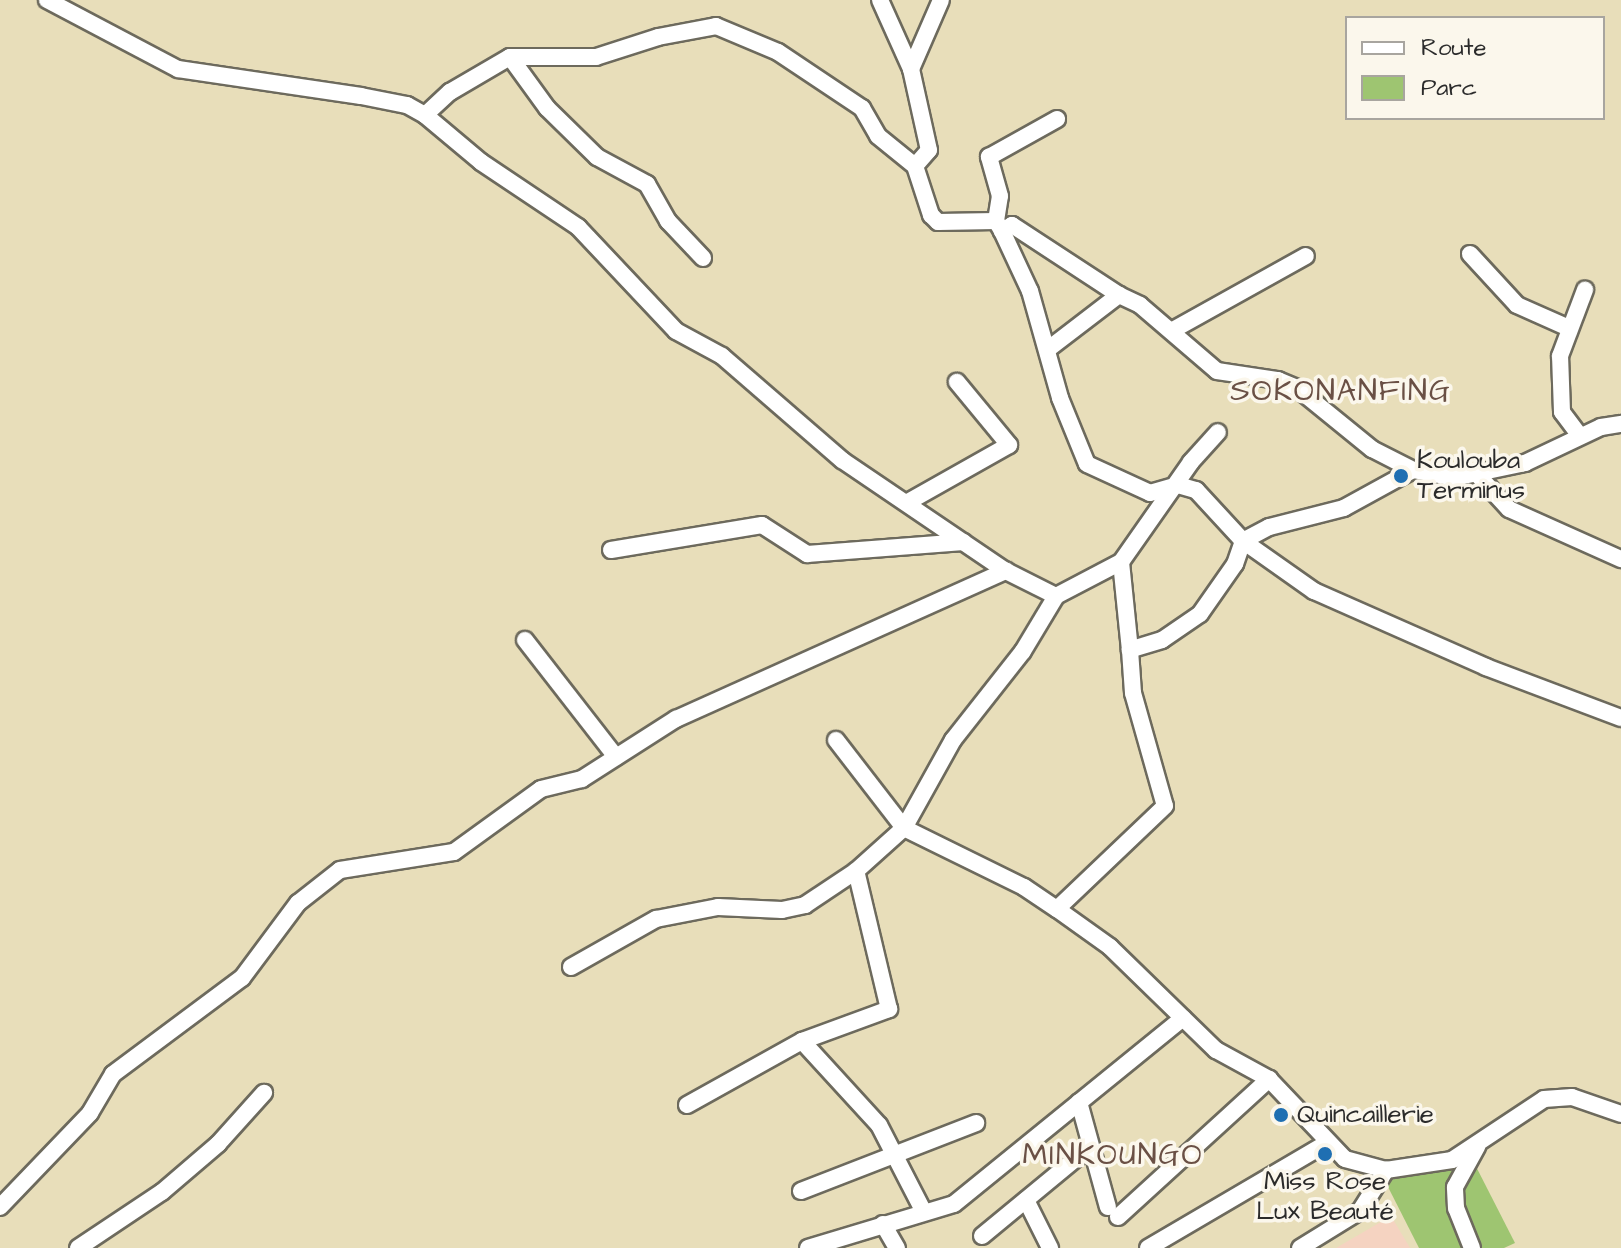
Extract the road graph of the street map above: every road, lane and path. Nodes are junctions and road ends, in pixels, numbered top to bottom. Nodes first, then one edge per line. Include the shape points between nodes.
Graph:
1 (47, 0) edge
2 (880, 0) edge
3 (941, 0) edge
4 (510, 57) junction
5 (911, 69) junction
6 (425, 115) junction
7 (1057, 119) dead end
8 (915, 166) junction
9 (999, 226) junction
10 (1470, 254) dead end
11 (1306, 256) dead end
12 (703, 258) dead end
13 (1585, 290) dead end
14 (1119, 295) junction
15 (1569, 328) junction
16 (1173, 330) junction
17 (1047, 350) junction
18 (957, 382) dead end
19 (1621, 424) edge
20 (1218, 432) dead end
21 (1580, 436) junction
22 (1413, 470) junction
23 (1476, 473) junction
24 (1178, 485) junction
25 (908, 502) junction
26 (1243, 541) junction
27 (964, 542) junction
28 (611, 550) dead end
29 (1621, 559) edge
30 (1121, 562) junction
31 (1006, 571) junction
32 (1056, 596) junction
33 (525, 640) dead end
34 (1130, 650) junction
35 (1621, 718) edge
36 (836, 740) dead end
37 (616, 757) junction
38 (904, 828) junction
39 (856, 871) junction
40 (1057, 909) junction
41 (571, 967) dead end
42 (1183, 1018) junction
43 (802, 1041) junction
44 (1269, 1079) junction
45 (264, 1093) dead end
46 (1079, 1102) junction
47 (687, 1105) dead end
48 (1621, 1114) edge
49 (976, 1123) dead end
50 (1327, 1143) junction
51 (1478, 1146) junction
52 (1090, 1147) junction
53 (894, 1155) junction
54 (1386, 1170) junction
55 (801, 1191) dead end
56 (1026, 1200) junction
57 (0, 1207) edge
58 (924, 1212) junction
59 (883, 1224) junction
60 (982, 1236) dead end
61 (78, 1248) edge
62 (808, 1248) edge
63 (897, 1248) edge
64 (1050, 1248) edge
65 (1148, 1248) edge
66 (1300, 1248) edge
67 (1472, 1248) edge

1 - 6 street via 178,69 361,96 407,105
2 - 5 street
3 - 5 street
4 - 6 street via 450,92
4 - 8 street via 596,57 716,26 778,52 862,108 878,136
4 - 12 street via 547,108 597,157 647,184 668,221
5 - 8 street via 929,150
6 - 25 street via 481,162 578,227 676,331 722,356 842,460
7 - 9 street via 989,157 1000,196
8 - 9 street via 938,222
9 - 14 street via 1012,225
9 - 17 street via 1030,291
10 - 15 street via 1517,305
11 - 16 street
13 - 15 street
14 - 16 street
14 - 17 street
15 - 21 street via 1560,356 1562,412
16 - 22 street via 1217,371 1297,388 1372,449
17 - 24 street via 1087,464 1150,493
18 - 25 street via 1009,445
19 - 21 street
20 - 24 street
21 - 23 street via 1525,463
22 - 23 street via 1454,478
22 - 26 street via 1344,508 1269,527
23 - 29 street via 1509,509
24 - 26 street via 1196,490
24 - 30 street
25 - 27 street
26 - 34 street via 1235,564 1200,614 1162,640
26 - 35 street via 1314,591 1486,667
27 - 28 street via 807,554 762,525
27 - 31 street
30 - 32 street
30 - 34 street
31 - 32 street
31 - 37 street via 717,699
32 - 38 street via 1023,651 953,740
33 - 37 street
34 - 40 street via 1133,693 1165,806
36 - 38 street
37 - 57 street via 582,779 541,789 454,852 340,870 298,903 242,978 113,1074 90,1113
38 - 39 street
38 - 40 street via 1024,887
39 - 41 street via 805,905 782,910 718,907 656,919
39 - 43 street via 889,1009
40 - 42 street via 1110,947
42 - 44 street via 1216,1050
42 - 46 street
43 - 47 street
43 - 53 street via 879,1125
44 - 50 street
44 - 52 street via 1113,1212
45 - 61 street via 218,1144 162,1192
46 - 52 street
46 - 58 street via 954,1204
48 - 51 street via 1572,1097 1544,1099
49 - 53 street
50 - 54 street via 1345,1159
50 - 65 street
51 - 54 street via 1452,1160
51 - 67 street via 1455,1187 1456,1208
52 - 56 street
53 - 55 street
53 - 58 street
54 - 66 street via 1360,1211
56 - 60 street
56 - 64 street
58 - 59 street
59 - 62 street
59 - 63 street

